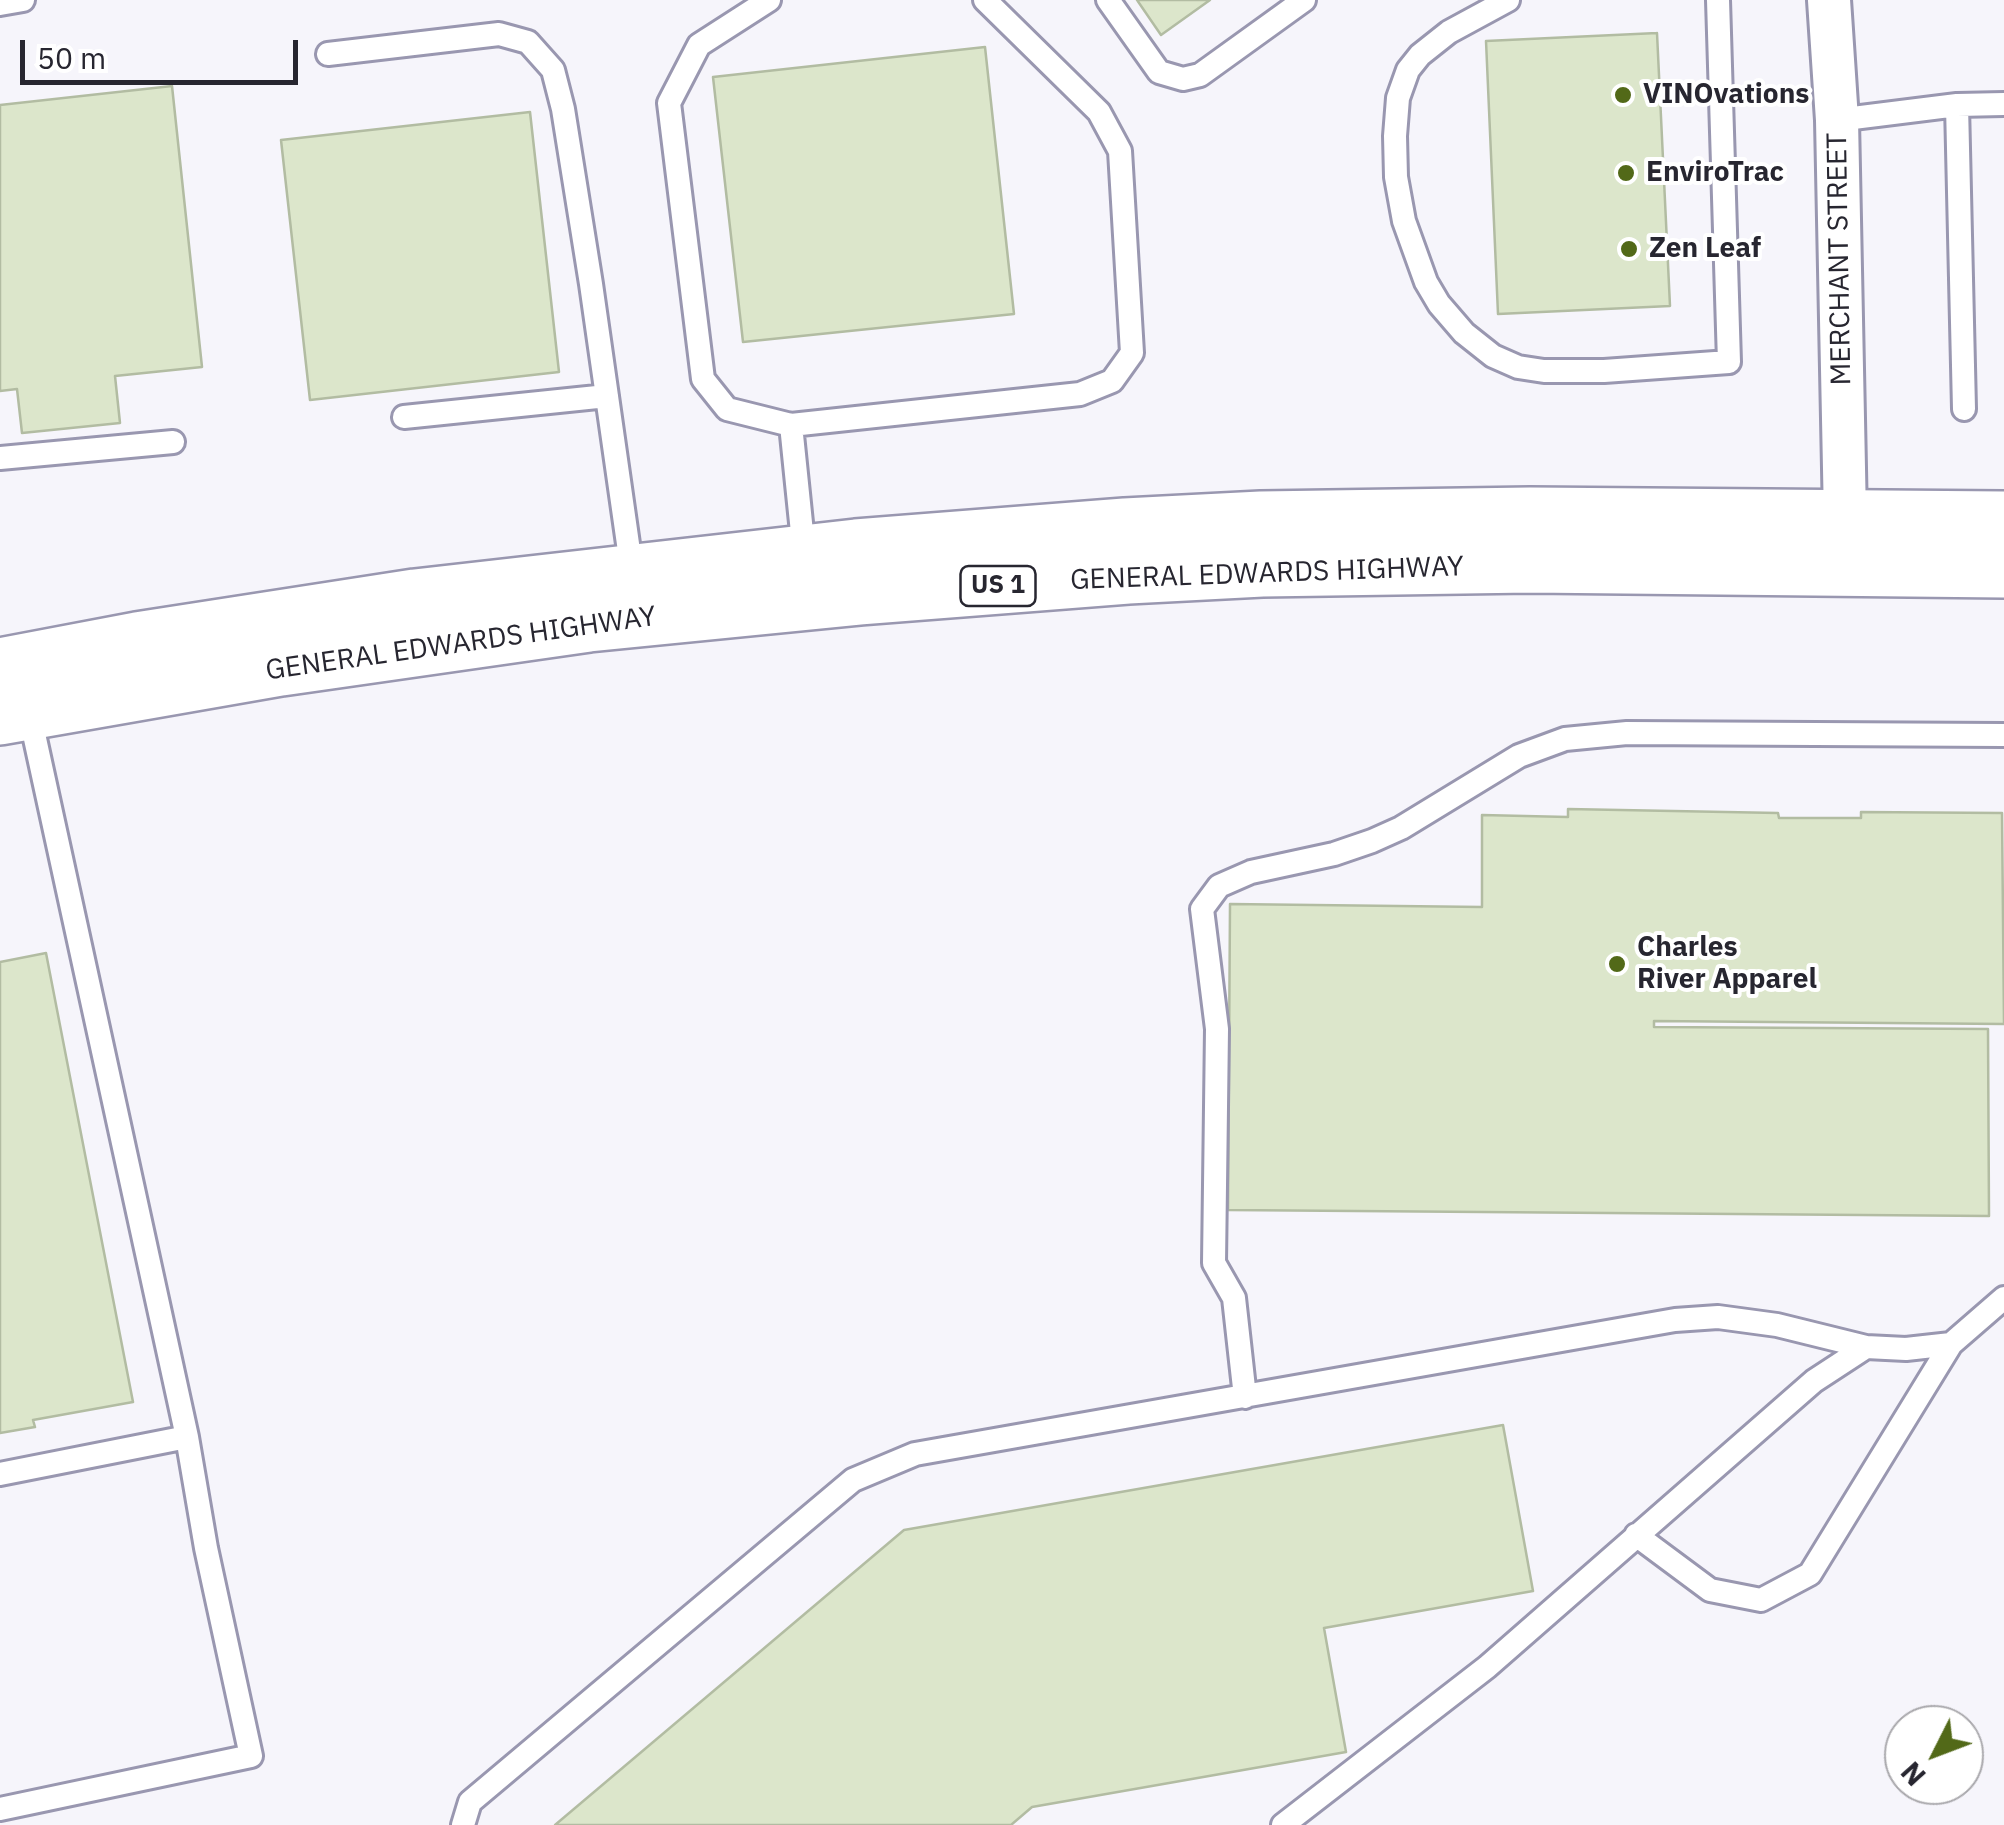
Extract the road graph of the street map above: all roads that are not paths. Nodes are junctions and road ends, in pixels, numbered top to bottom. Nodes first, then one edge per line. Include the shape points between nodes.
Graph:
1 (23, 0) edge
2 (769, 0) edge
3 (985, 0) edge
4 (1108, 0) edge
5 (1304, 0) edge
6 (1508, 0) edge
7 (1718, 0) edge
8 (1828, 0) edge
9 (0, 4) edge
10 (328, 54) dead end
11 (2004, 104) edge
12 (1956, 105) junction
13 (1837, 120) junction
14 (607, 396) junction
15 (1964, 409) dead end
16 (404, 417) dead end
17 (791, 426) junction
18 (173, 442) dead end
19 (0, 458) edge
20 (1846, 518) junction
21 (2004, 519) edge
22 (804, 552) junction
23 (2004, 570) edge
24 (632, 572) junction
25 (0, 666) edge
26 (14, 714) edge
27 (2004, 736) edge
28 (2004, 1298) edge
29 (1952, 1344) junction
30 (1866, 1347) junction
31 (1245, 1397) junction
32 (188, 1438) junction
33 (0, 1474) edge
34 (1636, 1535) junction
35 (0, 1808) edge
36 (463, 1825) edge
37 (1283, 1825) edge

1 - 9 lane
2 - 17 lane via 699,44 669,104 703,379 727,409
3 - 17 lane via 1099,112 1120,151 1132,353 1112,381 1080,394
4 - 5 lane via 1159,72 1183,79 1200,75
6 - 7 lane via 1449,32 1408,70 1395,136 1404,221 1426,282 1464,333 1518,367 1589,371 1729,362
8 - 13 street, MERCHANT STREET
10 - 14 lane via 500,34 528,42 553,70
11 - 12 lane
12 - 13 lane
12 - 15 lane
13 - 20 street, MERCHANT STREET
14 - 16 lane
14 - 24 lane
17 - 22 lane
18 - 19 lane
20 - 21 main road, GENERAL EDWARDS HIGHWAY / US 1
20 - 22 main road, GENERAL EDWARDS HIGHWAY / US 1 via 1261,519
22 - 24 main road, GENERAL EDWARDS HIGHWAY / US 1
23 - 26 main road, GENERAL EDWARDS HIGHWAY / US 1 via 1530,566 1128,576 589,624
24 - 25 main road, GENERAL EDWARDS HIGHWAY / US 1 via 291,615
26 - 32 lane
27 - 31 lane via 1627,732 1565,739 1519,756 1372,842 1219,886 1202,909 1217,1029 1214,1263 1234,1298
28 - 29 lane
29 - 30 lane
29 - 34 lane via 1810,1574 1761,1600 1710,1590
30 - 31 lane via 1718,1316
30 - 34 lane via 1814,1382
31 - 36 lane via 915,1454 853,1480 470,1802
32 - 33 lane
32 - 35 lane via 251,1756
34 - 37 lane via 1487,1667

